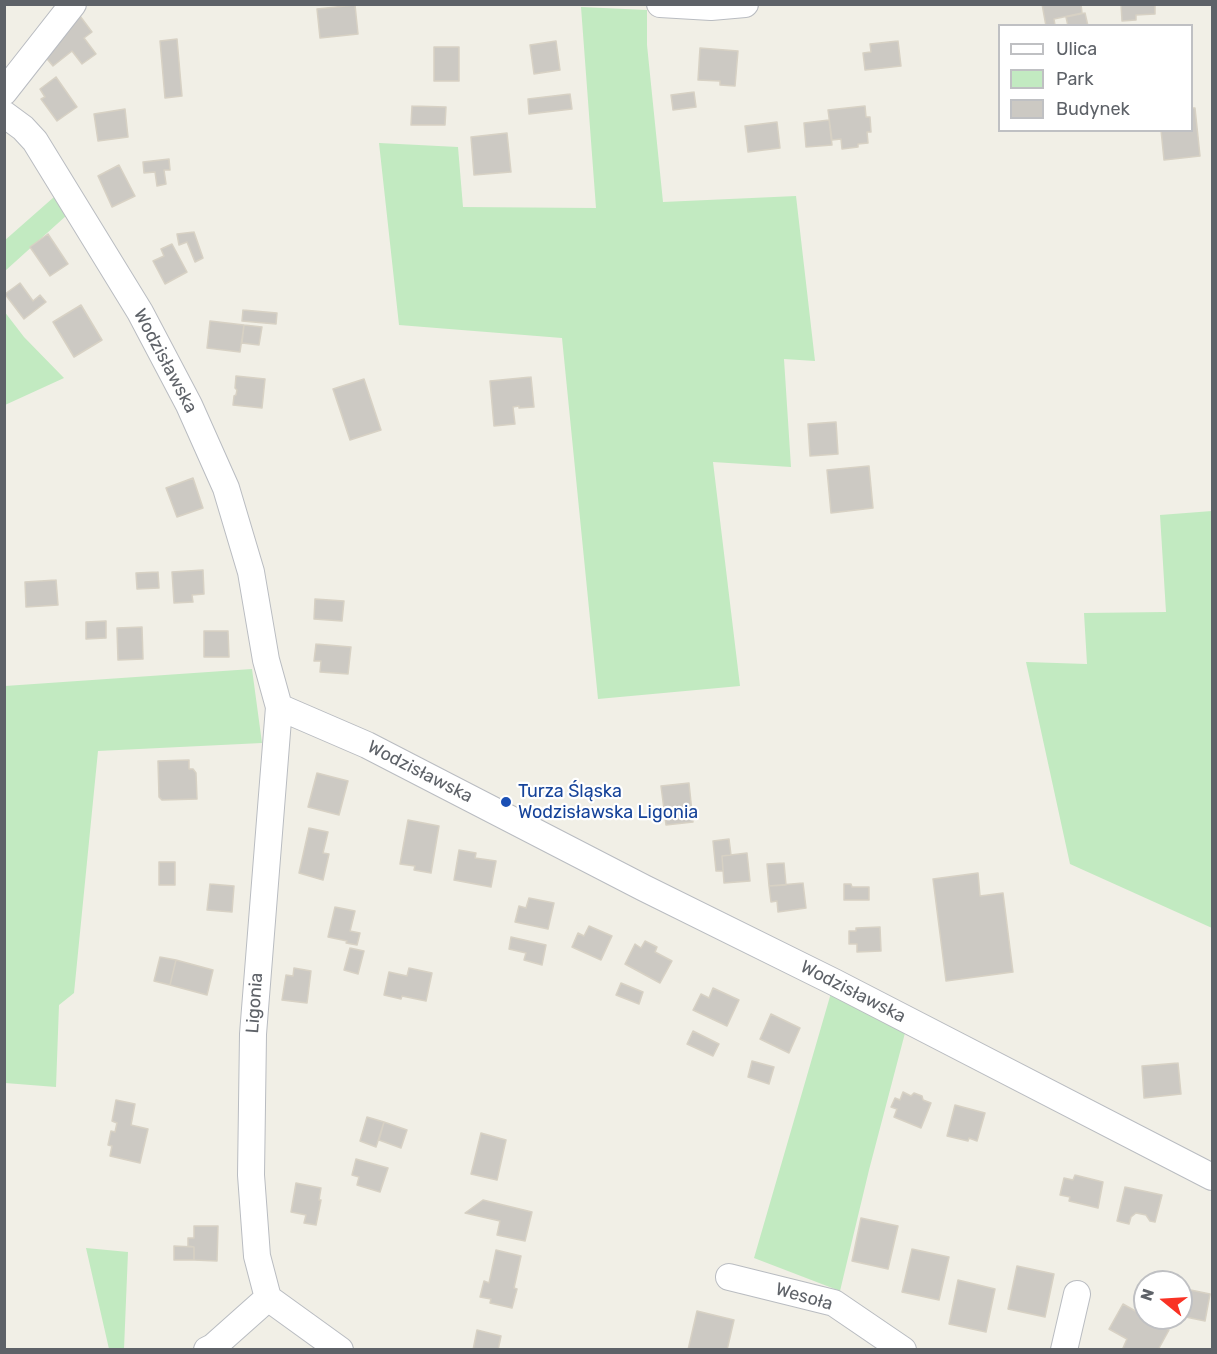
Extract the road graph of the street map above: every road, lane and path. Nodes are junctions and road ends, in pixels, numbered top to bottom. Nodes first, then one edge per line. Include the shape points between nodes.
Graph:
1 (73, 4) edge
2 (660, 4) edge
3 (745, 4) edge
4 (4, 92) edge
5 (4, 114) edge
6 (279, 707) junction
7 (1212, 1177) edge
8 (729, 1276) dead end
9 (1077, 1294) dead end
10 (267, 1298) junction
11 (207, 1350) edge
12 (340, 1350) edge
13 (903, 1350) edge
14 (1064, 1350) edge

1 - 4 street
2 - 3 street
5 - 6 street, Wodzisławska via 35,141 140,312 189,405 226,489 251,572 266,660
6 - 7 street, Wodzisławska via 367,745
6 - 10 street, Ligonia via 253,1046 251,1175 257,1256
8 - 13 street, Wesoła via 834,1303
9 - 14 street
10 - 11 street
10 - 12 street

